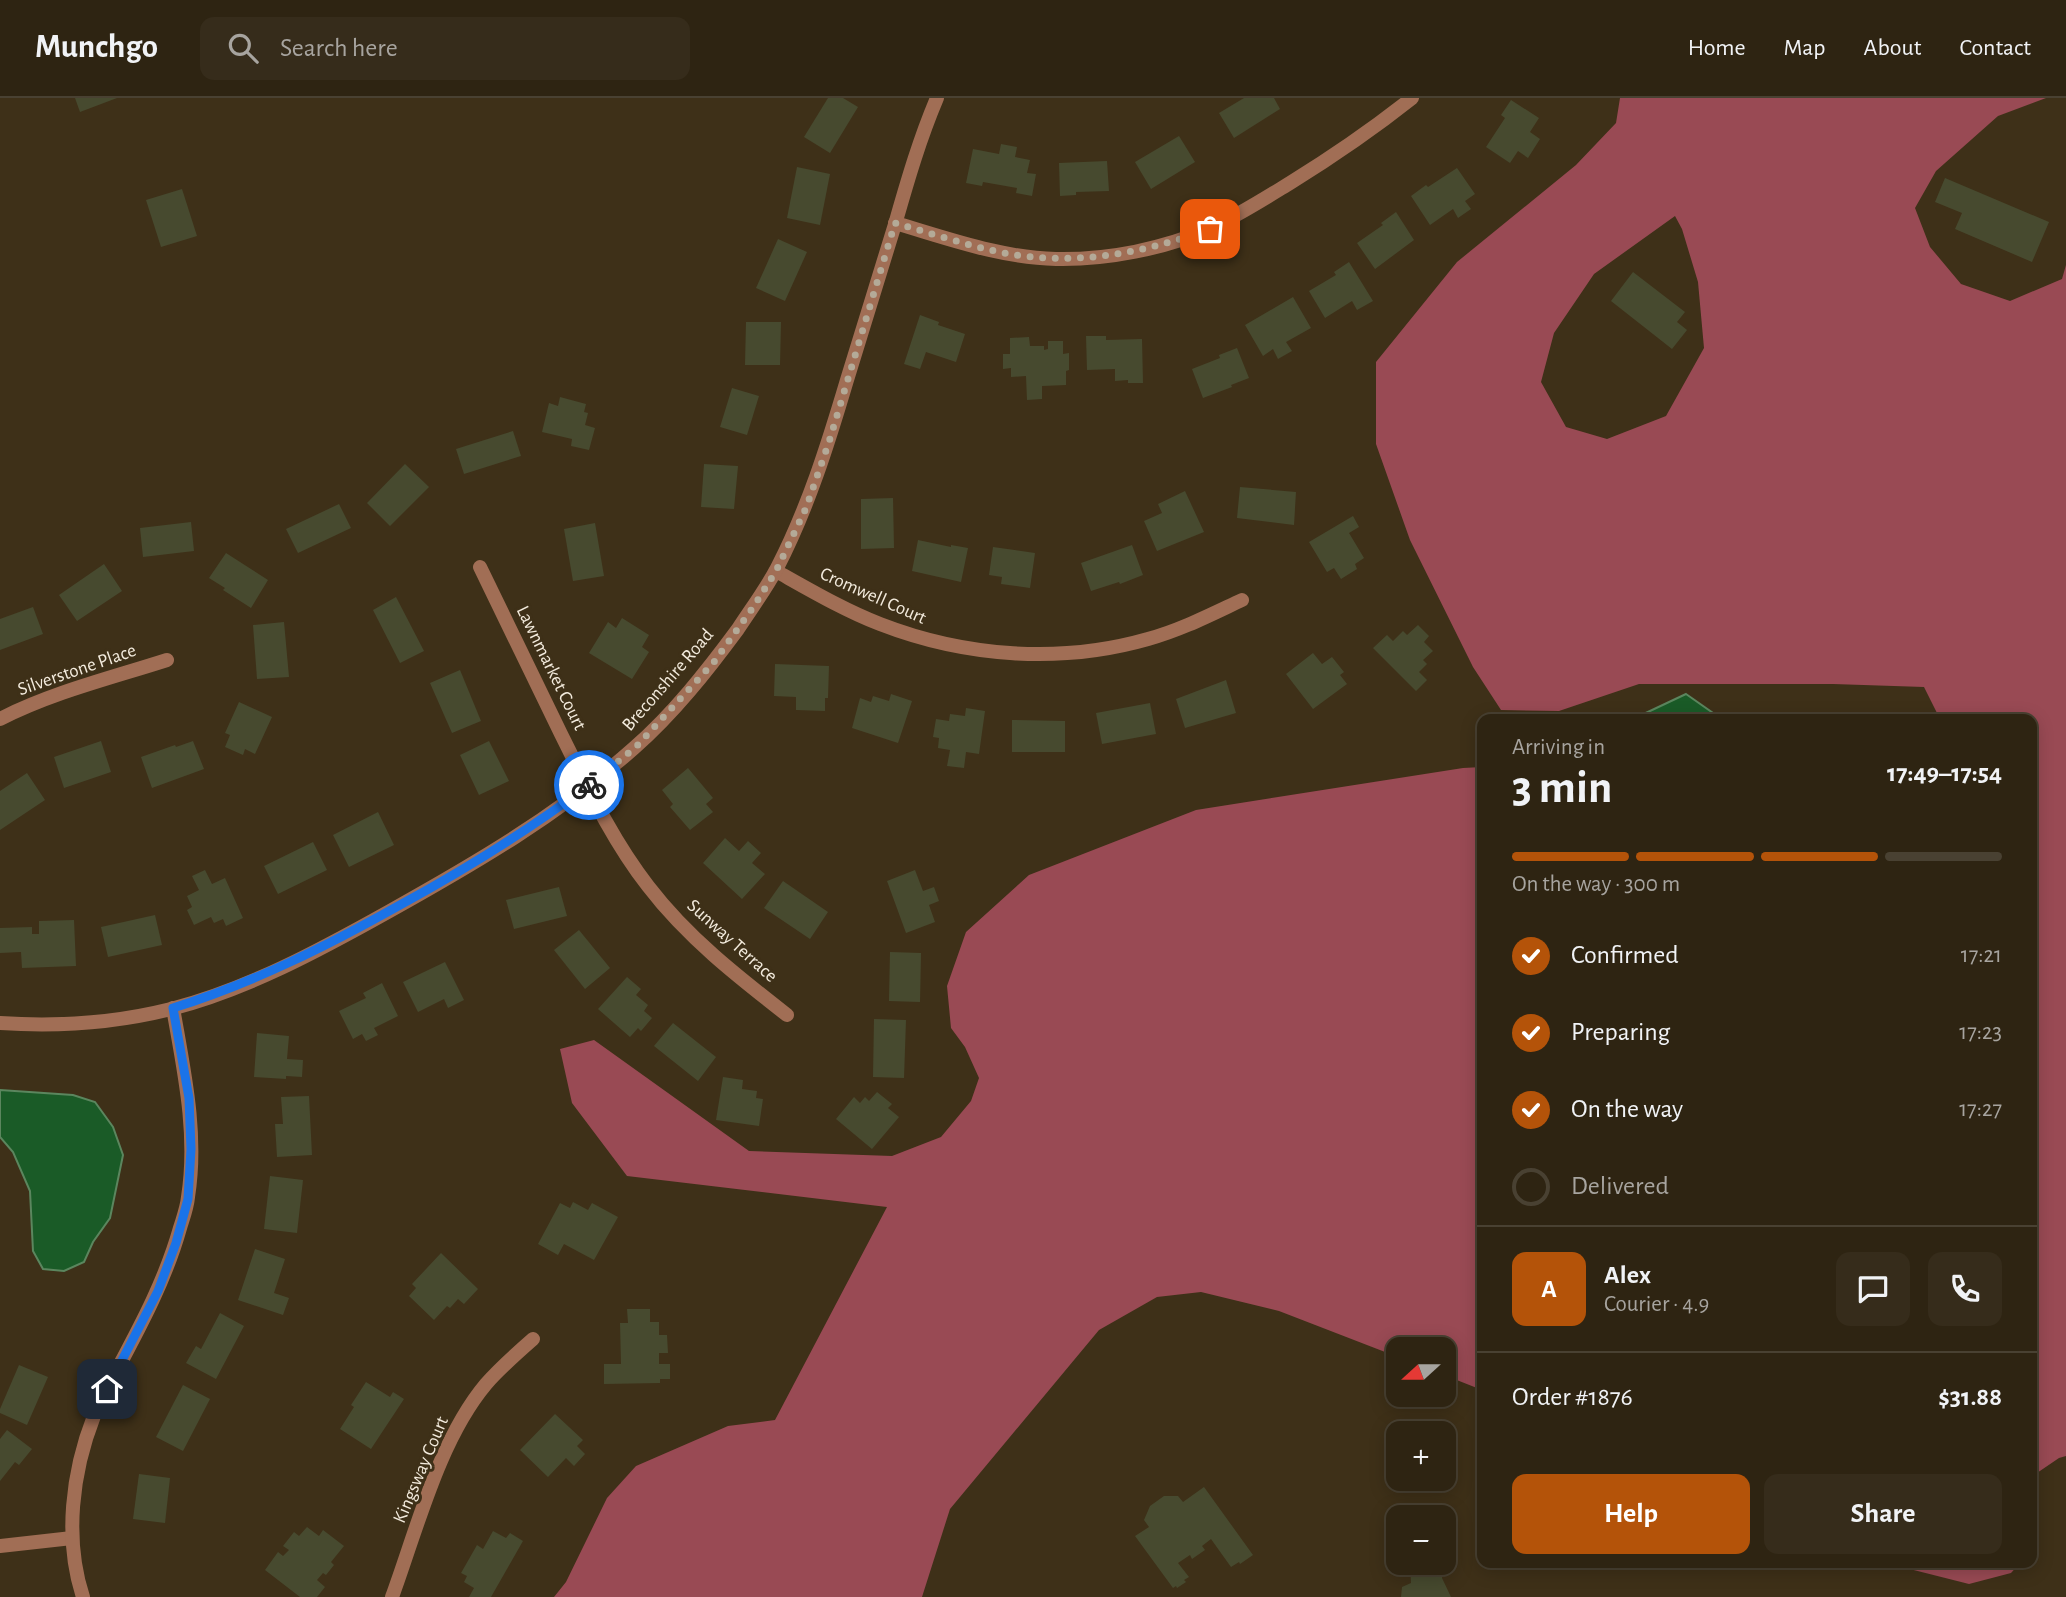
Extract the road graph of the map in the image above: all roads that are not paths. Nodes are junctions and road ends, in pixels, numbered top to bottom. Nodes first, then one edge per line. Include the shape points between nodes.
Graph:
1 (937, 98) edge
2 (1412, 98) edge
3 (895, 223) junction
4 (480, 567) dead end
5 (776, 571) junction
6 (1242, 600) dead end
7 (167, 660) dead end
8 (0, 719) edge
9 (587, 787) junction
10 (173, 1008) junction
11 (787, 1015) dead end
12 (0, 1023) edge
13 (533, 1339) dead end
14 (72, 1538) junction
15 (0, 1546) edge
16 (83, 1597) edge
17 (392, 1597) edge

1 - 3 street, Breconshire Road
2 - 3 street via 1324,162 1245,211 1175,242 1110,255 1055,259 972,246
3 - 5 street, Breconshire Road via 829,442 806,508
4 - 9 street, Lawnmarket Court
5 - 6 street, Cromwell Court via 880,624 928,640 1014,654 1099,649 1148,639
5 - 9 street, Breconshire Road via 714,662 636,747
7 - 8 street, Silverstone Place via 73,689
9 - 10 street, Breconshire Road via 511,841 332,943 217,995
9 - 11 street, Sunway Terrace via 614,836 672,914 731,971
10 - 12 street, Breconshire Road via 87,1024
10 - 14 street via 189,1098 188,1199 158,1291 94,1414 80,1456
13 - 17 street, Kingsway Court via 485,1386 465,1415 434,1479
14 - 15 street
14 - 16 street

